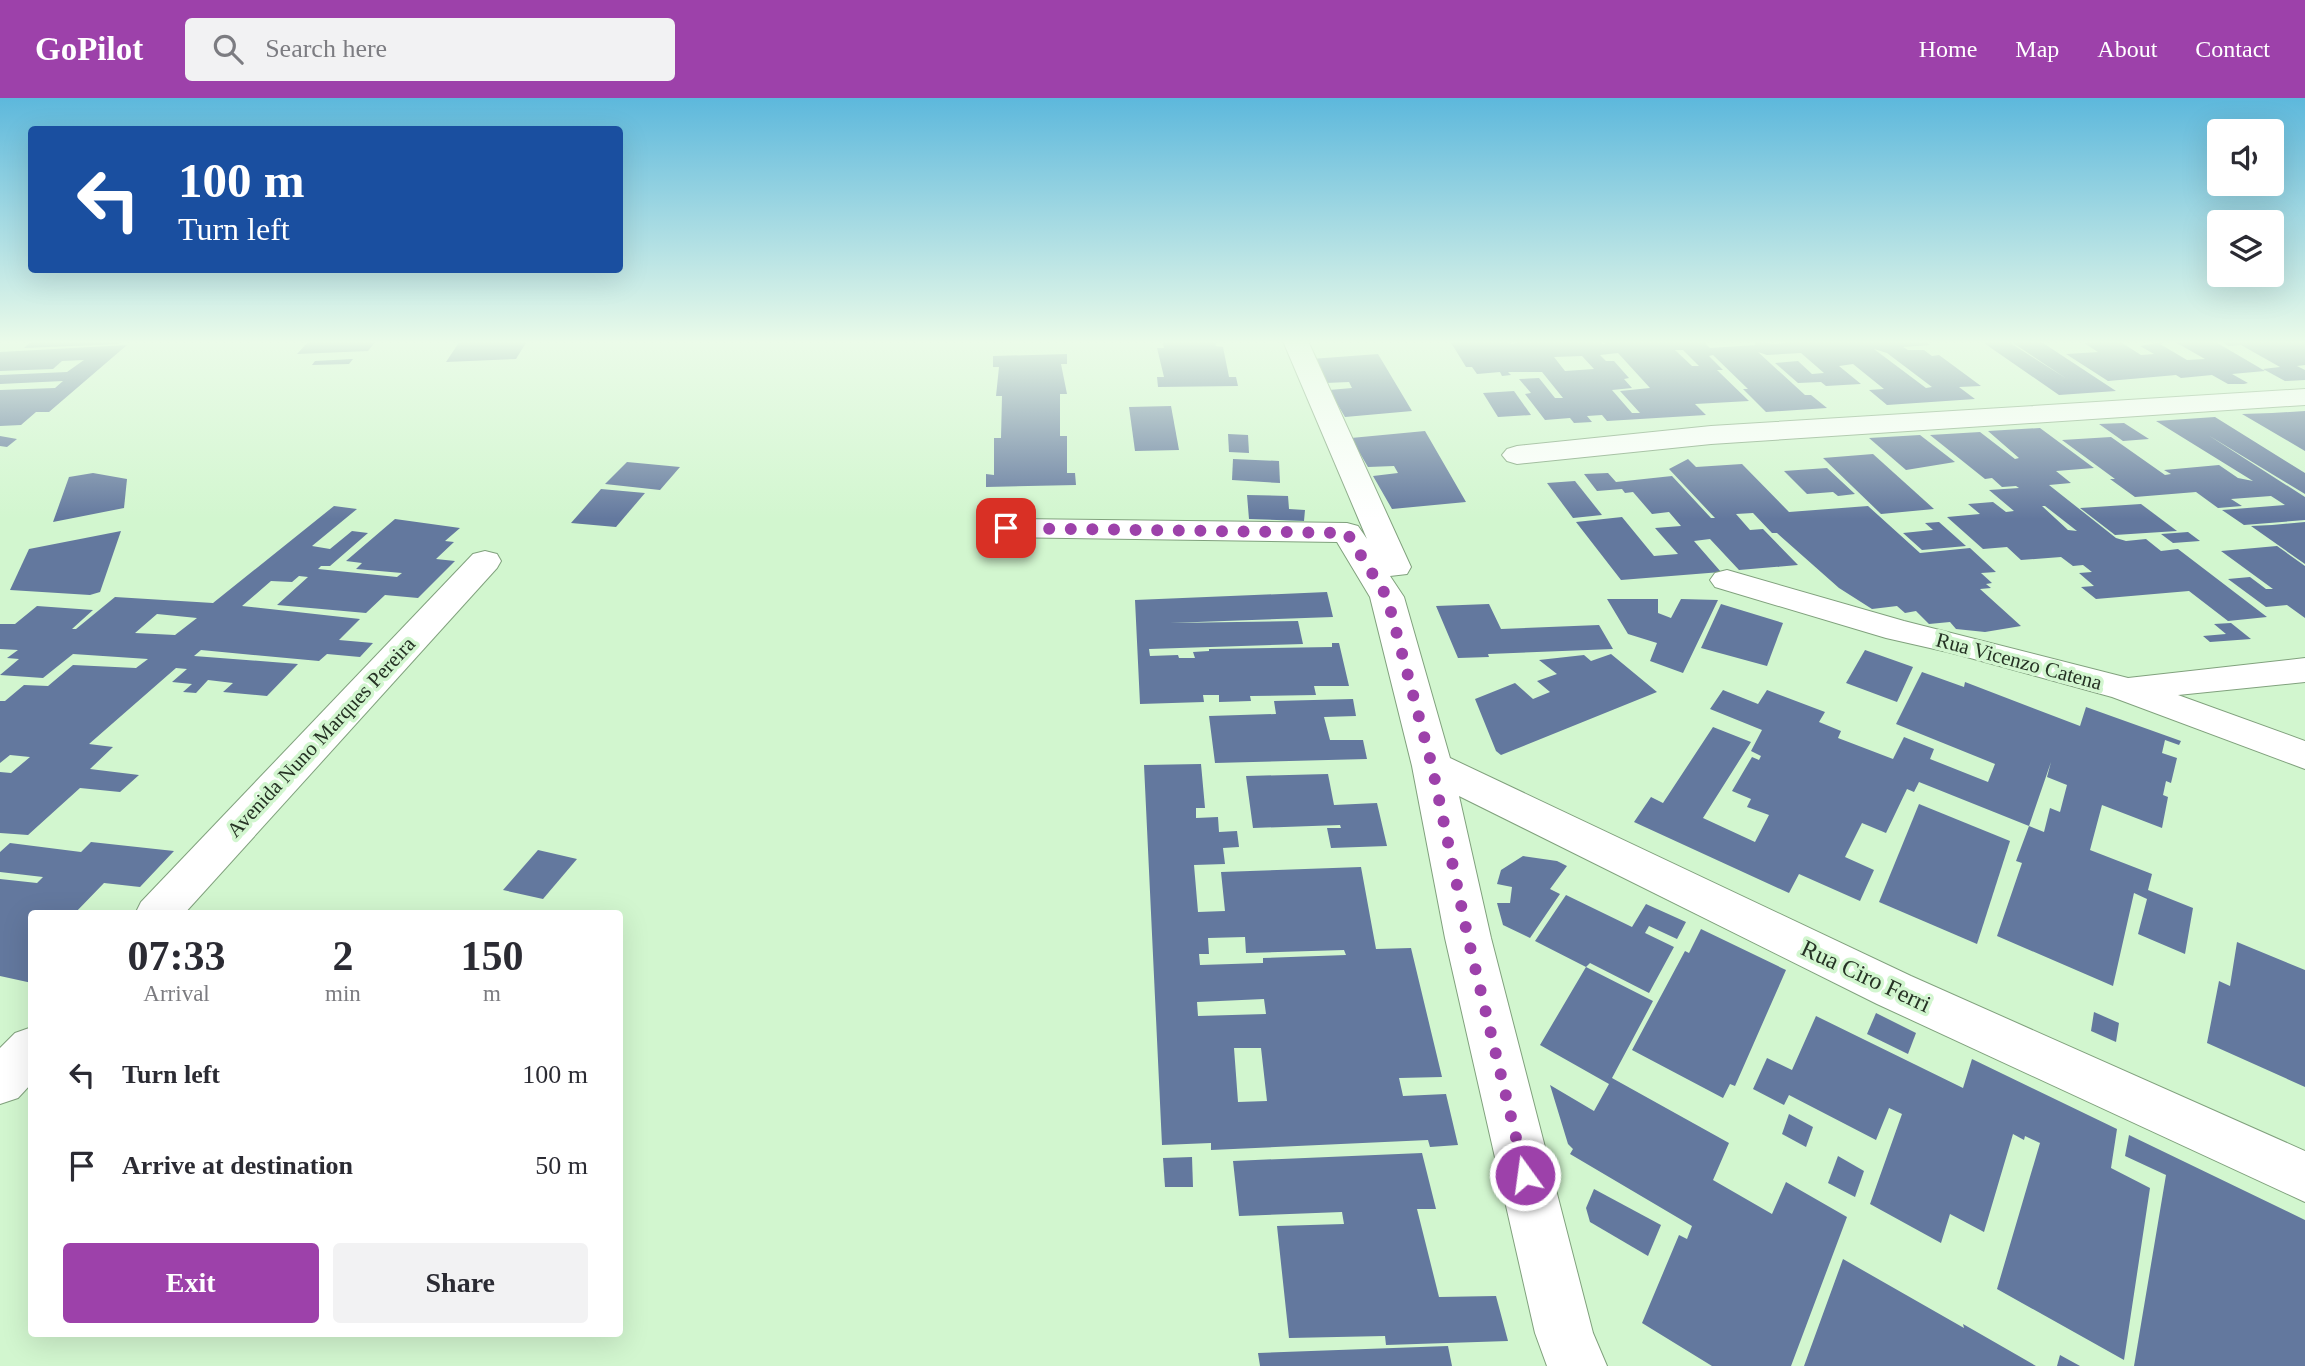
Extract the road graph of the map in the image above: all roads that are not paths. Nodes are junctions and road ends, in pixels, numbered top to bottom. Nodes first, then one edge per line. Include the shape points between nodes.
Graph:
1 (1321, 400) edge
2 (2255, 400) edge
3 (1517, 455) dead end
4 (1006, 528) dead end
5 (485, 561) dead end
6 (1395, 567) dead end
7 (1727, 580) dead end
8 (2305, 670) edge
9 (2125, 689) junction
10 (2305, 756) edge
11 (1432, 766) junction
12 (161, 910) edge
13 (28, 1052) edge
14 (0, 1082) edge
15 (2305, 1177) edge
16 (1577, 1366) edge

1 - 6 street
2 - 3 street via 1711,435
4 - 11 street via 1347,533 1387,597
5 - 12 street, Avenida Nuno Marques Pereira
7 - 9 street, Rua Vicenzo Catena
8 - 9 street
9 - 10 street, Rua Vicenzo Catena
11 - 15 street, Rua Ciro Ferri via 1894,990
11 - 16 street via 1468,938 1564,1333
13 - 14 street

